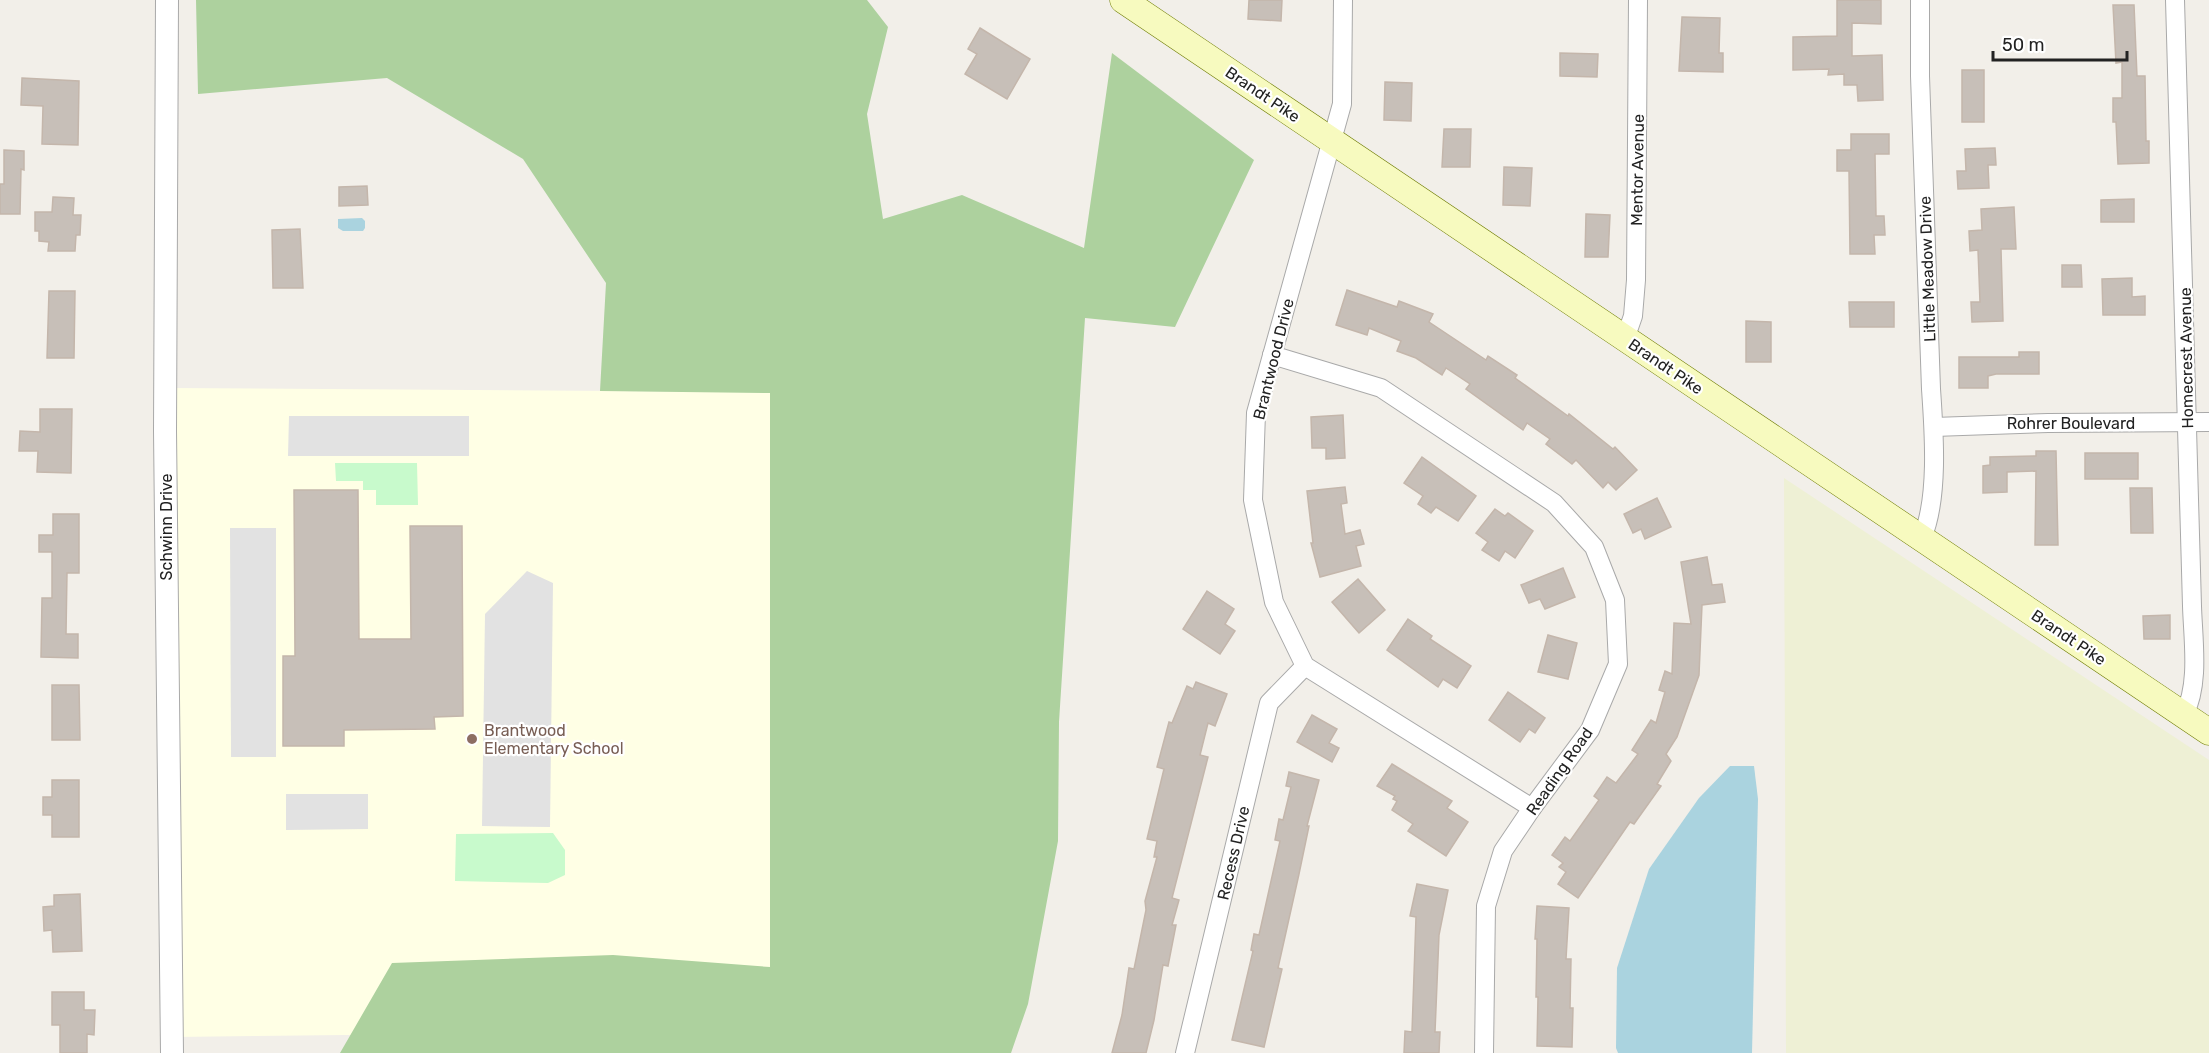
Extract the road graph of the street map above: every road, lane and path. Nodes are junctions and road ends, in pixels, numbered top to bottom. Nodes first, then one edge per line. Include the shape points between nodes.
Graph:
1 (167, 0) edge
2 (1123, 0) edge
3 (1343, 0) edge
4 (1638, 0) edge
5 (1920, 0) edge
6 (2175, 0) edge
7 (1332, 141) junction
8 (1625, 339) junction
9 (1272, 355) junction
10 (2209, 422) edge
11 (2187, 423) junction
12 (1934, 426) junction
13 (1922, 538) junction
14 (1305, 666) junction
15 (2184, 715) junction
16 (2209, 732) edge
17 (1532, 808) junction
18 (172, 1053) edge
19 (1185, 1053) edge
20 (1484, 1053) edge

1 - 18 street, Schwinn Drive via 165,431
2 - 7 main road, Brandt Pike
3 - 7 street, Brantwood Drive via 1342,104
4 - 8 street, Mentor Avenue via 1636,280 1633,316
5 - 12 street, Little Meadow Drive
6 - 11 street, Homecrest Avenue
7 - 8 main road, Brandt Pike
7 - 9 street, Brantwood Drive
8 - 13 main road, Brandt Pike
9 - 14 street, Brantwood Drive via 1256,414 1252,500 1274,602
9 - 17 street, Reading Road via 1381,388 1554,503 1594,546 1616,600 1618,664 1590,730
10 - 11 street, Rohrer Boulevard
11 - 12 street, Rohrer Boulevard
11 - 15 street, Homecrest Avenue via 2193,668
12 - 13 street, Little Meadow Drive via 1932,494
13 - 15 main road, Brandt Pike
14 - 17 street
14 - 19 street, Recess Drive via 1269,703
15 - 16 main road, Brandt Pike
17 - 20 street, Reading Road via 1503,851 1486,906

